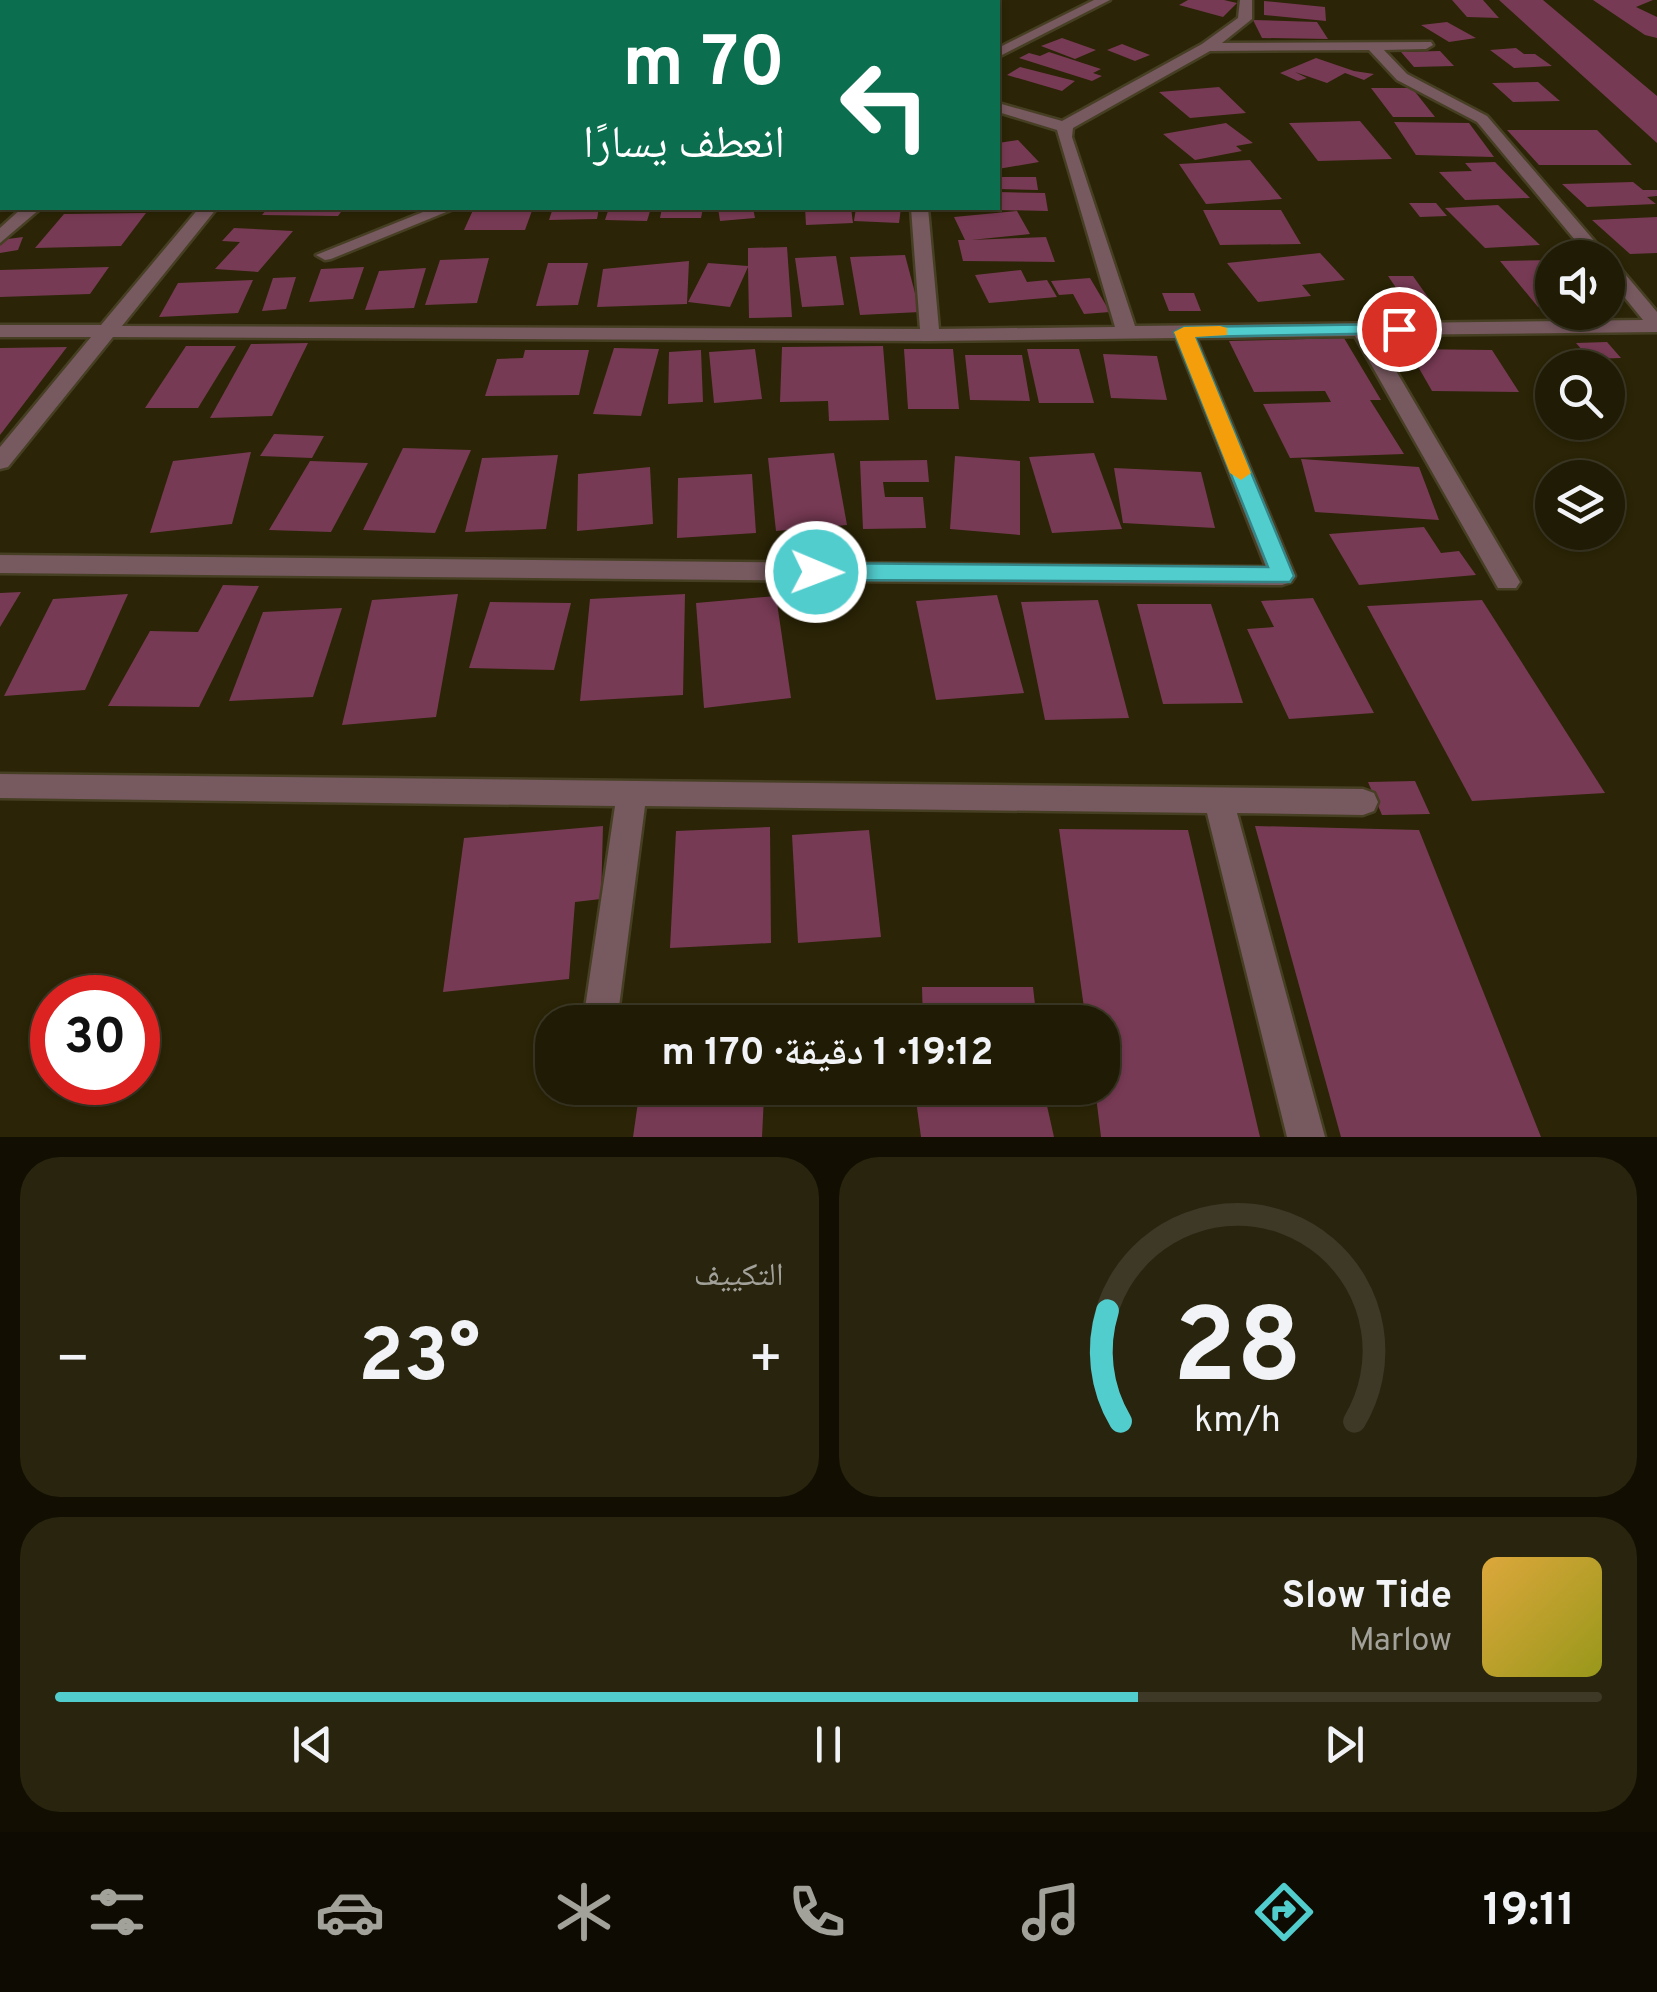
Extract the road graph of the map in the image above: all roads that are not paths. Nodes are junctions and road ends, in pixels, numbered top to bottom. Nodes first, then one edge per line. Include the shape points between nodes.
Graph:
1 (1104, 0) edge
2 (1246, 0) edge
3 (1426, 45) dead end
4 (1372, 46) junction
5 (1207, 47) junction
6 (1000, 52) edge
7 (1000, 108) edge
8 (1065, 127) junction
9 (30, 210) edge
10 (206, 210) edge
11 (442, 210) edge
12 (920, 210) edge
13 (0, 238) edge
14 (1585, 240) edge
15 (325, 255) dead end
16 (1625, 286) edge
17 (1657, 325) edge
18 (108, 330) junction
19 (1362, 330) junction
20 (0, 331) edge
21 (1184, 332) junction
22 (1127, 333) junction
23 (930, 335) junction
24 (0, 462) edge
25 (0, 564) edge
26 (1507, 582) dead end
27 (0, 786) edge
28 (632, 794) junction
29 (1218, 801) junction
30 (1363, 802) dead end
31 (602, 1005) edge
32 (1306, 1137) edge

1 - 6 street
2 - 5 street via 1245,19
3 - 4 street
4 - 5 street
4 - 14 street via 1402,77 1482,119
5 - 8 street
7 - 8 street
8 - 22 street
9 - 13 street
10 - 18 street
11 - 15 street
12 - 23 street
16 - 17 street
17 - 19 street
18 - 20 street
18 - 23 street
18 - 24 street
19 - 21 street
19 - 26 street
21 - 22 street
21 - 25 street via 1282,576
22 - 23 street
27 - 28 street
28 - 29 street
28 - 31 street
29 - 30 street
29 - 32 street

